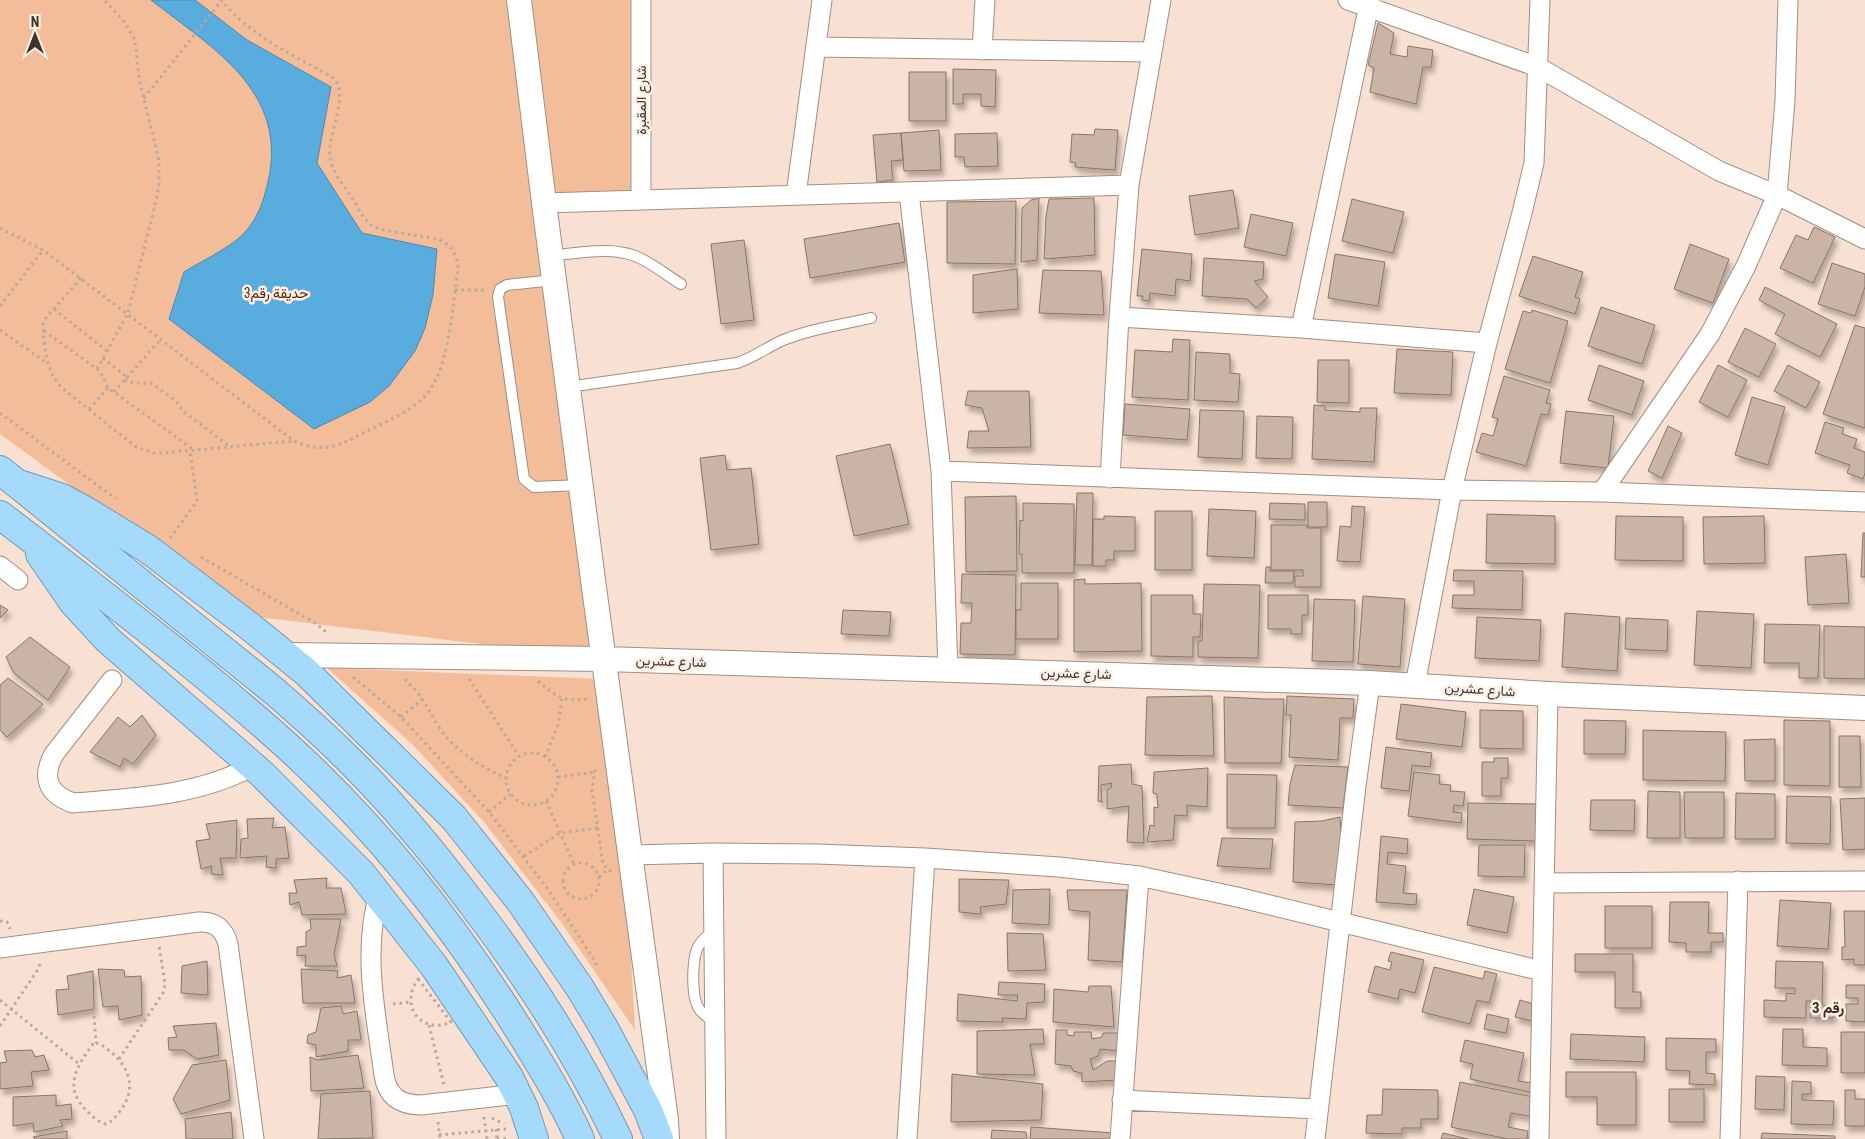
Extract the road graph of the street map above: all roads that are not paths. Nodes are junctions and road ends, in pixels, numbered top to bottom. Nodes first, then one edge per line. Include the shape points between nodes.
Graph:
1 (519, 0) edge
2 (641, 0) edge
3 (822, 0) edge
4 (985, 0) edge
5 (1160, 0) edge
6 (1348, 0) edge
7 (1540, 0) edge
8 (1788, 0) edge
9 (1369, 3) edge
10 (816, 47) junction
11 (982, 50) junction
12 (1151, 52) junction
13 (1538, 67) junction
14 (1129, 185) junction
15 (910, 192) junction
16 (796, 195) junction
17 (1777, 195) junction
18 (642, 200) junction
19 (544, 203) junction
20 (1865, 239) edge
21 (551, 255) junction
22 (554, 280) junction
23 (681, 284) dead end
24 (1119, 317) junction
25 (871, 318) dead end
26 (1301, 328) junction
27 (1487, 343) junction
28 (568, 386) junction
29 (941, 471) junction
30 (8, 476) edge
31 (1110, 478) junction
32 (581, 485) junction
33 (1452, 490) junction
34 (1602, 492) junction
35 (1865, 502) edge
36 (0, 515) edge
37 (30, 538) junction
38 (0, 566) edge
39 (18, 580) dead end
40 (286, 655) junction
41 (604, 659) junction
42 (948, 669) junction
43 (112, 680) dead end
44 (1370, 682) junction
45 (1415, 685) junction
46 (1548, 694) junction
47 (1865, 708) edge
48 (253, 766) junction
49 (713, 853) junction
50 (630, 855) junction
51 (925, 858) junction
52 (1139, 876) junction
53 (1738, 881) junction
54 (1865, 881) edge
55 (1544, 883) junction
56 (379, 894) junction
57 (1340, 922) junction
58 (0, 948) edge
59 (1542, 971) junction
60 (518, 1094) junction
61 (1122, 1100) junction
62 (1317, 1109) junction
63 (520, 1138) edge
64 (254, 1139) edge
65 (580, 1139) edge
66 (618, 1139) edge
67 (659, 1139) edge
68 (667, 1139) edge
69 (716, 1139) edge
70 (907, 1139) edge
71 (1120, 1139) edge
72 (1315, 1139) edge
73 (1539, 1139) edge
74 (1730, 1139) edge

1 - 19 street
2 - 18 street, شارع المقبرة
3 - 10 street
4 - 11 street
5 - 12 street
6 - 9 street
7 - 13 street
8 - 17 street via 1785,101
9 - 13 street
9 - 26 street
10 - 11 street
10 - 16 street
11 - 12 street
12 - 14 street
13 - 17 street via 1719,171
13 - 27 street via 1534,163
14 - 15 street
14 - 24 street
15 - 16 street
15 - 29 street
16 - 18 street
17 - 20 street
17 - 34 street via 1746,266 1710,334
18 - 19 street
19 - 21 street
21 - 22 street
21 - 23 lane via 626,253
22 - 28 street
22 - 32 lane via 507,285 500,289 498,297 524,478 534,487
24 - 26 street
24 - 31 street
25 - 28 lane via 781,341 736,363
26 - 27 street
27 - 33 street
28 - 32 street
29 - 31 street
29 - 42 street
30 - 40 highway via 62,498 148,549
30 - 66 highway via 274,691 360,771 400,814 528,980 578,1059
31 - 33 street
32 - 41 street
33 - 34 street
33 - 45 street
34 - 35 street
36 - 37 highway
37 - 48 highway via 58,582 90,622 126,658
37 - 65 highway via 244,707 355,813 453,931 498,996 540,1064
38 - 39 street
40 - 41 street, شارع عشرين via 342,665
40 - 67 highway via 454,818 510,887 604,1028 648,1110
41 - 42 street, شارع عشرين
41 - 50 street
42 - 44 street, شارع عشرين
43 - 48 street via 48,766 47,778 61,799 73,803 189,790
44 - 45 street, شارع عشرين
44 - 57 street
45 - 46 street, شارع عشرين
46 - 47 street, شارع عشرين
46 - 55 street
48 - 56 highway via 362,873
49 - 50 street
49 - 51 street
49 - 69 street
50 - 68 street
51 - 52 street
51 - 70 street
52 - 57 street
52 - 61 street
53 - 54 street
53 - 55 street
53 - 74 street
55 - 59 street
56 - 60 highway via 434,966
56 - 60 street via 373,914 370,954 385,1083 394,1097 410,1105 448,1111
57 - 59 street
57 - 62 street
58 - 64 street via 206,922 219,927 226,938
59 - 73 street
60 - 63 highway
61 - 62 street
61 - 71 street
62 - 72 street

